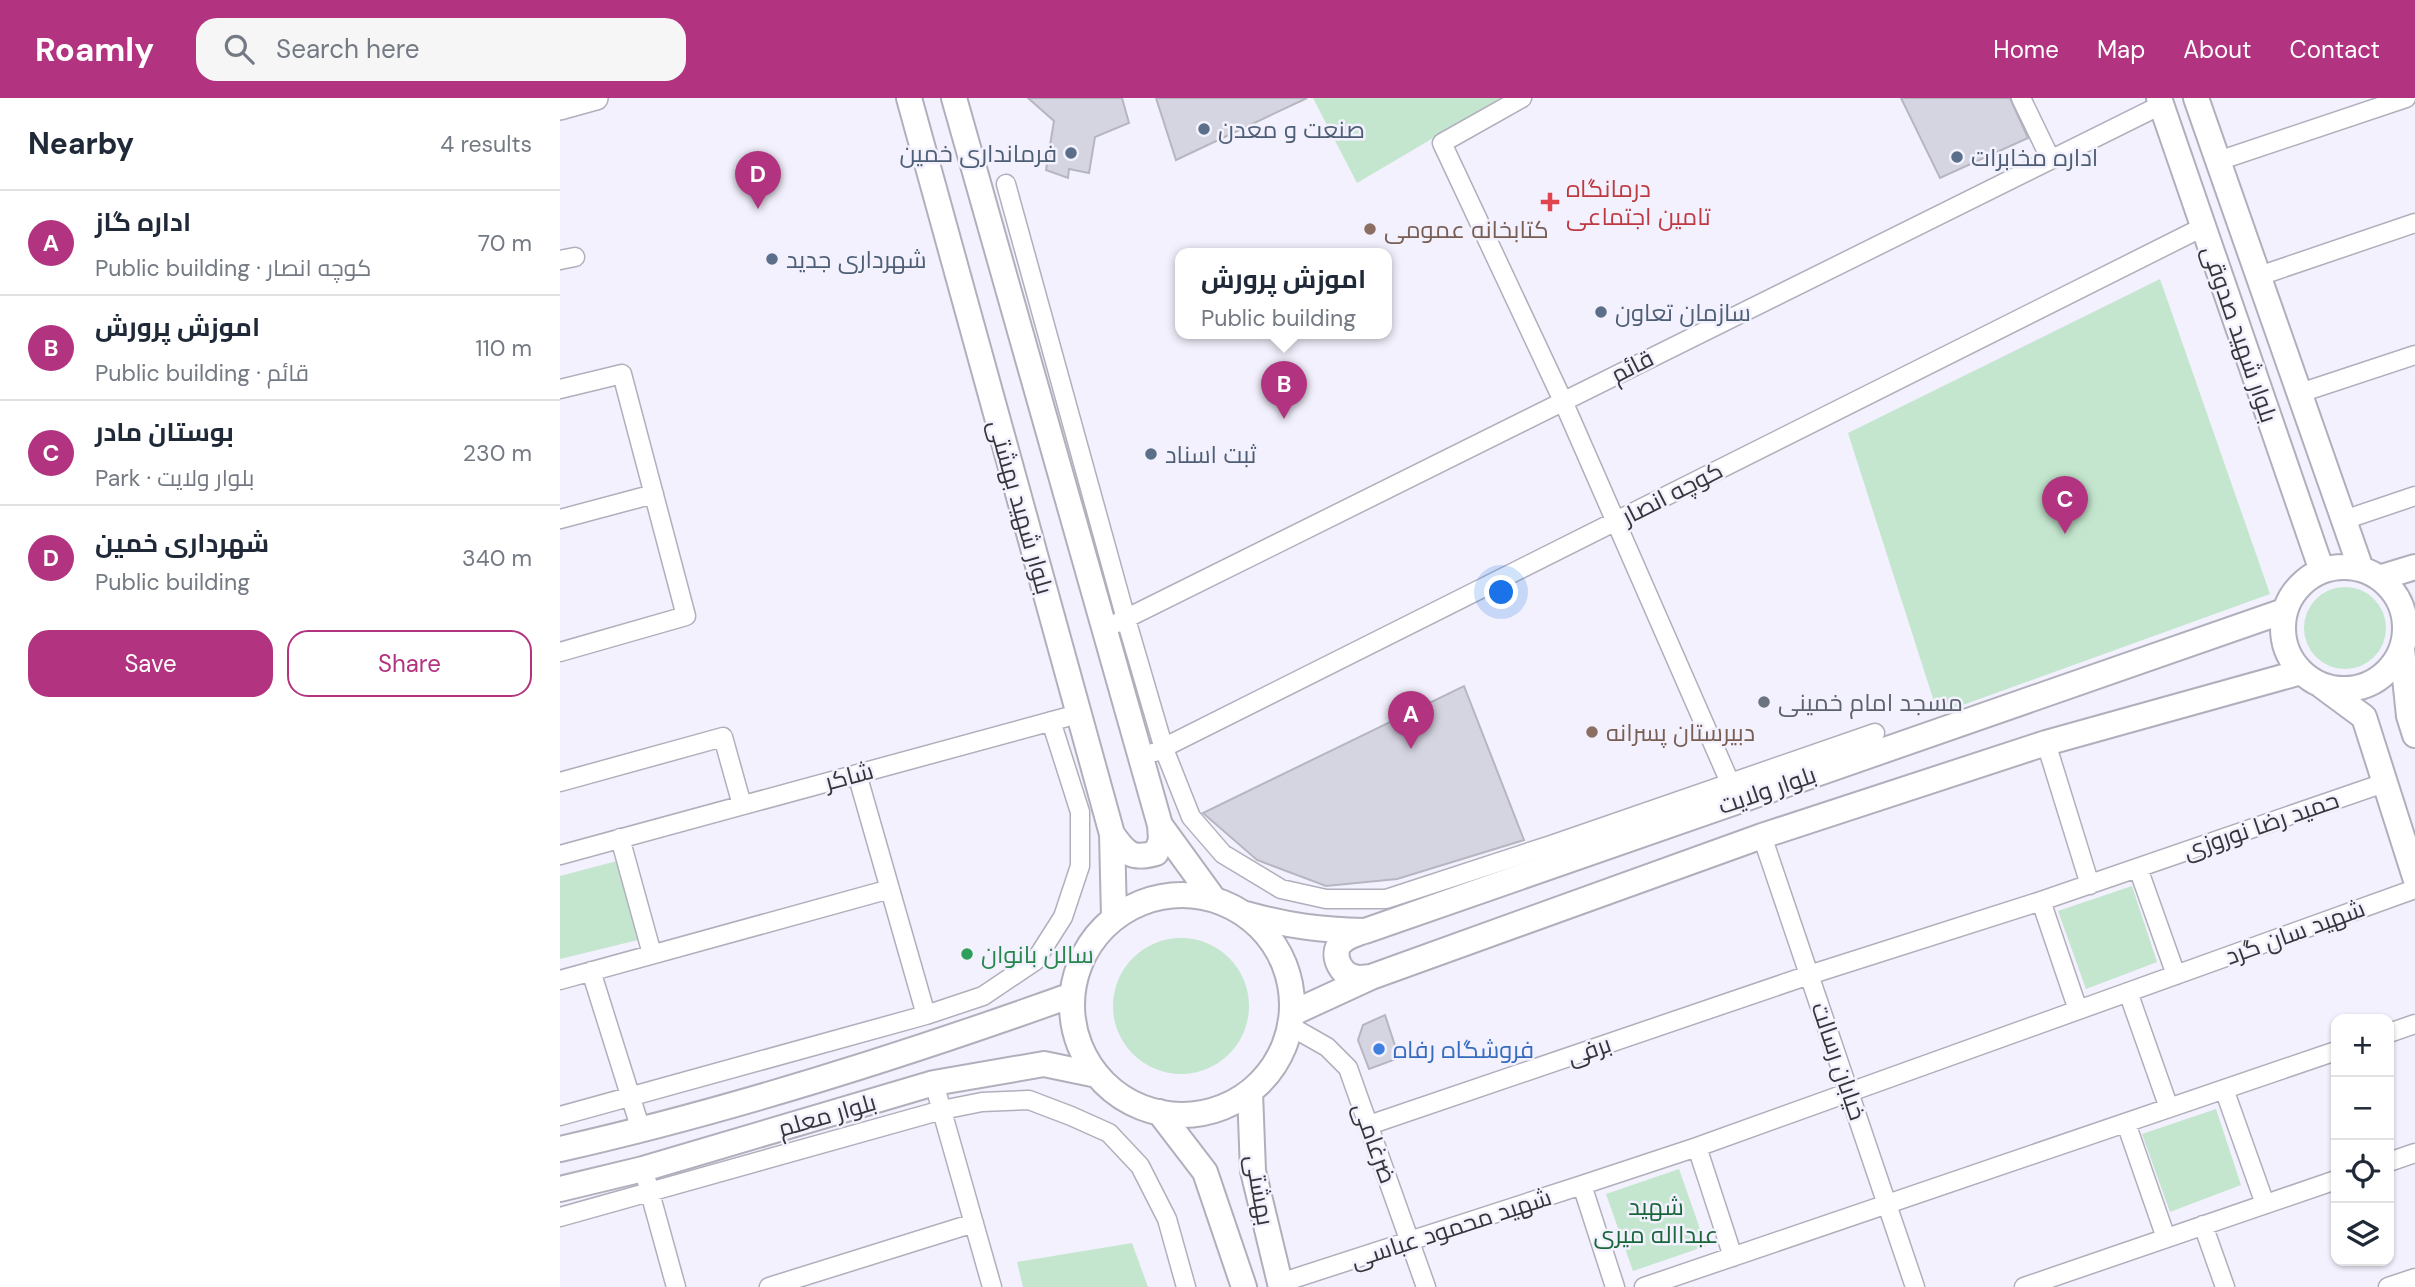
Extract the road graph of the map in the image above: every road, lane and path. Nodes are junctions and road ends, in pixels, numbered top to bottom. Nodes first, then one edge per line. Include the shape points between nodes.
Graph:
1 (596, 98) edge
2 (909, 98) edge
3 (954, 98) edge
4 (1522, 98) edge
5 (2021, 98) edge
6 (2196, 98) edge
7 (2406, 98) edge
8 (2160, 101) edge
9 (560, 108) edge
10 (2050, 158) junction
11 (2218, 161) junction
12 (1006, 184) dead end
13 (2415, 223) edge
14 (2203, 228) junction
15 (2259, 276) junction
16 (2415, 355) edge
17 (560, 389) edge
18 (2300, 393) junction
19 (1563, 401) junction
20 (654, 494) junction
21 (2415, 496) edge
22 (560, 519) edge
23 (2344, 520) junction
24 (1616, 521) junction
25 (2415, 567) edge
26 (2322, 571) junction
27 (2370, 573) junction
28 (2284, 611) junction
29 (1115, 624) junction
30 (2407, 634) edge
31 (560, 652) edge
32 (2310, 678) junction
33 (1078, 714) junction
34 (1051, 721) junction
35 (1875, 733) dead end
36 (2415, 736) edge
37 (2046, 743) junction
38 (1164, 749) junction
39 (1141, 758) junction
40 (858, 774) junction
41 (560, 782) edge
42 (2384, 783) junction
43 (1735, 792) junction
44 (741, 805) junction
45 (1160, 825) junction
46 (1112, 834) junction
47 (1762, 836) junction
48 (620, 838) junction
49 (561, 849) edge
50 (2138, 868) junction
51 (2415, 877) edge
52 (2090, 884) junction
53 (890, 889) junction
54 (2415, 889) edge
55 (1213, 898) junction
56 (2041, 901) junction
57 (1246, 914) junction
58 (1114, 917) junction
59 (1364, 930) junction
60 (652, 954) junction
61 (591, 971) junction
62 (1810, 975) junction
63 (2176, 975) junction
64 (1371, 976) junction
65 (560, 980) edge
66 (2128, 992) junction
67 (1072, 995) junction
68 (2078, 1010) junction
69 (926, 1015) junction
70 (1291, 1019) junction
71 (2415, 1024) edge
72 (2394, 1031) edge
73 (2331, 1053) edge
74 (1097, 1074) junction
75 (934, 1083) junction
76 (2224, 1089) junction
77 (1250, 1092) junction
78 (1849, 1092) junction
79 (631, 1097) junction
80 (2169, 1108) junction
81 (942, 1110) junction
82 (1159, 1112) junction
83 (560, 1116) edge
84 (2126, 1123) junction
85 (1369, 1125) junction
86 (641, 1130) junction
87 (1696, 1147) junction
88 (560, 1149) edge
89 (2415, 1153) edge
90 (2394, 1160) edge
91 (643, 1168) junction
92 (2331, 1182) edge
93 (1581, 1185) junction
94 (560, 1189) edge
95 (650, 1193) junction
96 (1887, 1204) junction
97 (2265, 1204) junction
98 (560, 1217) edge
99 (974, 1223) junction
100 (2203, 1226) junction
101 (2166, 1238) junction
102 (1410, 1241) junction
103 (1733, 1257) junction
104 (2415, 1278) edge
105 (1280, 1285) edge
106 (676, 1287) edge
107 (769, 1287) edge
108 (992, 1287) edge
109 (1186, 1287) edge
110 (1244, 1287) edge
111 (1426, 1287) edge
112 (1615, 1287) edge
113 (1644, 1287) edge
114 (1915, 1287) edge
115 (2024, 1287) edge
116 (2225, 1287) edge
117 (2388, 1287) edge

1 - 9 street
2 - 33 main road, بلوار شهید بهشتی
3 - 29 main road, بلوار شهید بهشتی
4 - 19 street via 1442,142
5 - 10 street
6 - 11 main road, بلوار شهید صدوقی
7 - 11 street
8 - 10 street, قائم
8 - 14 main road, بلوار شهید صدوقی
10 - 19 street, قائم
11 - 15 main road, بلوار شهید صدوقی
12 - 29 street
13 - 15 street
14 - 24 street, کوچه انصار
14 - 26 main road, بلوار شهید صدوقی
15 - 18 main road, بلوار شهید صدوقی
16 - 18 street
17 - 20 street via 622,374
18 - 23 main road, بلوار شهید صدوقی
19 - 24 street
19 - 29 street, قائم
20 - 22 street
20 - 31 street via 686,616
21 - 23 street
23 - 27 main road, بلوار شهید صدوقی
24 - 38 street, کوچه انصار
24 - 43 street
25 - 27 main road
26 - 27 main road via 2341,567
26 - 28 main road via 2304,581
27 - 30 main road via 2393,592
28 - 32 main road via 2283,636 2289,656
28 - 43 main road, بلوار ولایت
29 - 38 street
29 - 39 main road, بلوار شهید بهشتی
30 - 32 main road via 2392,666 2376,680 2338,689
30 - 36 main road via 2409,716
32 - 37 main road, بلوار ولایت
32 - 42 main road via 2364,717
33 - 34 street, شاکر
33 - 46 main road, بلوار شهید بهشتی
34 - 40 street, شاکر
34 - 69 street via 1080,812 1080,866 1063,916 1035,961 983,996
35 - 43 street
37 - 47 main road, بلوار ولایت
37 - 52 street
38 - 39 street, کوچه انصار
38 - 43 street via 1191,817 1223,853 1281,889 1326,899 1386,899
39 - 45 main road, بلوار شهید بهشتی
40 - 44 street, شاکر
40 - 53 street
41 - 44 street via 723,737
42 - 50 street, حمید رضا نوروزی
42 - 51 main road
43 - 59 main road, بلوار ولایت
44 - 48 street, شاکر
45 - 46 main road via 1156,853 1140,858 1124,851
45 - 55 main road, بلوار شهید بهشتی
46 - 58 main road, بلوار شهید بهشتی
47 - 62 street, خیابان رسالت
47 - 64 main road, بلوار ولایت
48 - 49 street, شاکر
48 - 60 street
50 - 52 street, حمید رضا نوروزی
50 - 63 street
52 - 56 street, حمید رضا نوروزی
53 - 60 street
53 - 69 street
54 - 63 street, شهید سان گرد
55 - 57 main road
55 - 58 main road via 1164,895
56 - 62 street
56 - 68 street
57 - 59 main road, بلوار ولایت via 1287,926
57 - 70 main road via 1273,941 1289,975
58 - 67 main road via 1088,948
59 - 64 main road via 1339,945 1337,958 1342,971 1354,978
60 - 61 street
61 - 65 street
61 - 79 street
62 - 78 street, خیابان رسالت
62 - 85 street, برفی
63 - 66 street, شهید سان گرد
64 - 70 main road, بلوار ولایت
66 - 68 street, شهید سان گرد
66 - 80 street
67 - 74 main road via 1076,1037
67 - 86 main road, بلوار معلم via 938,1043
68 - 78 street
69 - 79 street
70 - 77 main road via 1284,1049 1270,1073
70 - 85 street, ضرغامی via 1348,1068
71 - 72 street
73 - 76 street
74 - 75 main road, بلوار معلم via 1044,1064
74 - 82 main road via 1135,1105
75 - 81 street
75 - 91 main road, بلوار معلم
76 - 80 street
76 - 97 street
77 - 82 main road via 1207,1112
77 - 105 main road, بهشتی via 1253,1171
78 - 87 street
78 - 96 street, خیابان رسالت
79 - 83 street
79 - 86 street
80 - 84 street
81 - 95 street
81 - 99 street
81 - 109 street via 1029,1100 1109,1133 1140,1166 1167,1219
82 - 110 main road, بهشتی via 1205,1172
84 - 96 street
84 - 101 street
85 - 102 street, ضرغامی
86 - 88 main road, بلوار معلم
87 - 93 street, شهید محمود عباسی
87 - 103 street
89 - 90 street
91 - 94 main road, بلوار معلم
91 - 95 street
92 - 97 street
93 - 102 street, شهید محمود عباسی
93 - 112 street
95 - 98 street
95 - 106 street
96 - 103 street
96 - 114 street, خیابان رسالت
97 - 100 street
99 - 107 street
99 - 108 street
100 - 101 street
100 - 116 street
101 - 115 street
102 - 105 street, شهید محمود عباسی
102 - 111 street, ضرغامی
103 - 113 street
104 - 117 street

